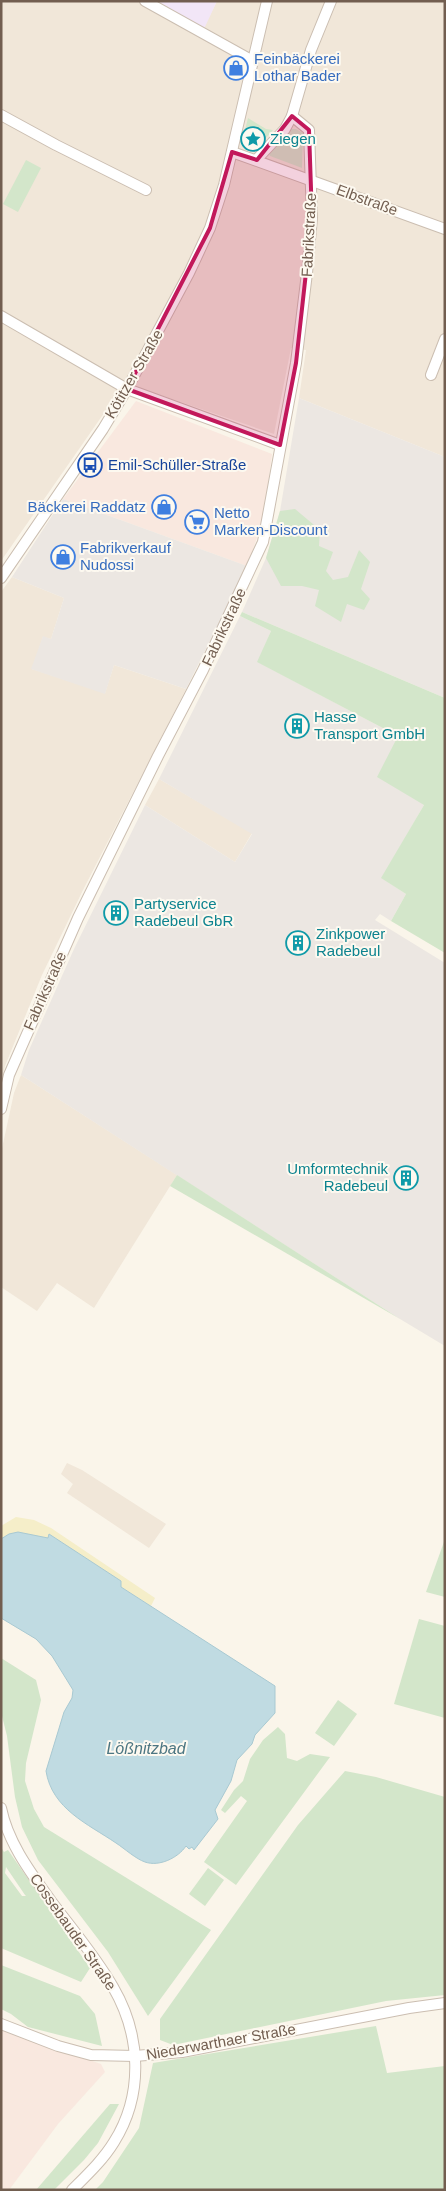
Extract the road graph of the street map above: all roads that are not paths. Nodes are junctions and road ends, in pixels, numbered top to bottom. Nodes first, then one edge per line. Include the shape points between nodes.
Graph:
1 (145, 1) edge
2 (267, 1) edge
3 (331, 1) edge
4 (253, 61) junction
5 (1, 114) edge
6 (292, 116) junction
7 (232, 152) junction
8 (257, 160) junction
9 (312, 180) junction
10 (146, 190) dead end
11 (445, 229) edge
12 (1, 316) edge
13 (445, 339) edge
14 (431, 375) dead end
15 (128, 389) junction
16 (280, 445) junction
17 (1, 578) edge
18 (1, 1109) edge
19 (1, 1808) edge
20 (445, 2003) edge
21 (1, 2024) edge
22 (135, 2056) junction
23 (72, 2190) edge

1 - 4 street
2 - 4 street, Kötitzer Straße
3 - 6 street via 311,50
4 - 7 street, Kötitzer Straße
5 - 10 street
6 - 8 street via 285,129
6 - 9 street, Fabrikstraße via 309,130
7 - 8 street, Elbstraße
7 - 15 street, Kötitzer Straße via 210,228
8 - 9 street, Elbstraße
9 - 11 street, Elbstraße
9 - 16 street, Fabrikstraße via 307,273 296,363
12 - 15 street
13 - 14 street
15 - 16 street
15 - 17 street, Kötitzer Straße
16 - 18 street, Fabrikstraße via 263,542 204,670 78,918 9,1075
19 - 22 street, Cossebauder Straße via 14,1843 28,1868 113,1986 131,2027
20 - 22 street, Niederwarthaer Straße via 399,2009 182,2052
21 - 22 street, Niederwarthaer Straße via 91,2055
22 - 23 street, Cossebauder Straße via 133,2095 126,2119 114,2142

